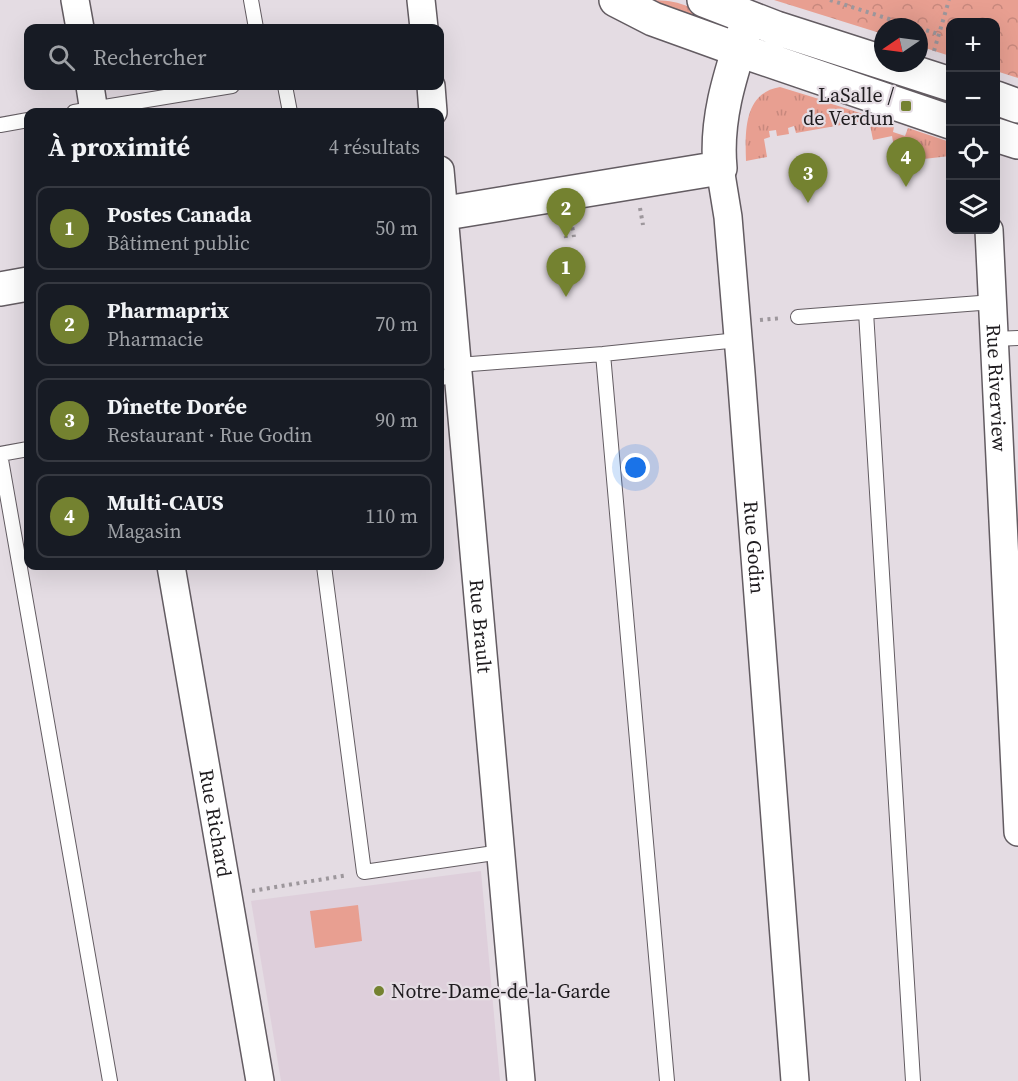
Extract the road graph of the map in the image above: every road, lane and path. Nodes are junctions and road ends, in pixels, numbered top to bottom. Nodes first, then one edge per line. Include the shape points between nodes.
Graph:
1 (75, 0) edge
2 (251, 0) edge
3 (421, 0) edge
4 (616, 0) edge
5 (704, 0) edge
6 (830, 0) edge
7 (949, 0) edge
8 (748, 18) junction
9 (886, 18) edge
10 (79, 24) edge
11 (255, 24) edge
12 (424, 24) edge
13 (928, 31) edge
14 (938, 34) junction
15 (739, 50) junction
16 (933, 54) dead end
17 (946, 83) edge
18 (202, 90) edge
19 (286, 90) edge
20 (431, 90) edge
21 (1007, 102) edge
22 (88, 105) edge
23 (289, 108) edge
24 (433, 108) edge
25 (946, 120) edge
26 (24, 121) edge
27 (0, 124) edge
28 (1001, 138) edge
29 (720, 168) junction
30 (640, 208) dead end
31 (444, 214) edge
32 (570, 219) dead end
33 (564, 221) dead end
34 (644, 225) dead end
35 (989, 234) edge
36 (574, 237) dead end
37 (566, 238) dead end
38 (444, 246) edge
39 (24, 285) edge
40 (0, 289) edge
41 (993, 302) junction
42 (866, 312) junction
43 (798, 317) joint
44 (747, 330) junction
45 (1006, 338) edge
46 (603, 354) junction
47 (452, 372) edge
48 (24, 450) edge
49 (0, 454) edge
50 (172, 570) edge
51 (325, 570) edge
52 (1018, 832) edge
53 (501, 852) junction
54 (364, 872) junction
55 (246, 892) dead end
56 (110, 1081) edge
57 (260, 1081) edge
58 (521, 1081) edge
59 (667, 1081) edge
60 (795, 1081) edge
61 (913, 1081) edge

1 - 10 street
2 - 11 lane
3 - 12 street
4 - 15 main road via 653,19
5 - 8 main road
6 - 9 path
7 - 14 path
8 - 15 main road, Rue Godin
8 - 17 main road
13 - 14 path
14 - 16 path
15 - 25 main road
15 - 29 main road, Rue Godin via 722,114
18 - 22 lane
19 - 23 lane
20 - 24 street
21 - 28 street
26 - 27 lane
29 - 31 main road
29 - 44 street, Rue Godin
30 - 34 path
32 - 36 path
33 - 37 path
35 - 41 street, Rue Riverview
38 - 47 street, Rue Brault
39 - 40 main road
41 - 42 lane
41 - 45 street, Rue Riverview
42 - 43 lane
42 - 61 lane
43 - 44 path
44 - 46 lane
44 - 60 street, Rue Godin
45 - 52 street, Rue Riverview
46 - 47 lane
46 - 59 lane
47 - 53 street, Rue Brault
48 - 49 lane
49 - 56 lane
50 - 57 street, Rue Richard
51 - 54 lane
53 - 54 lane
53 - 58 street, Rue Brault
54 - 55 path

